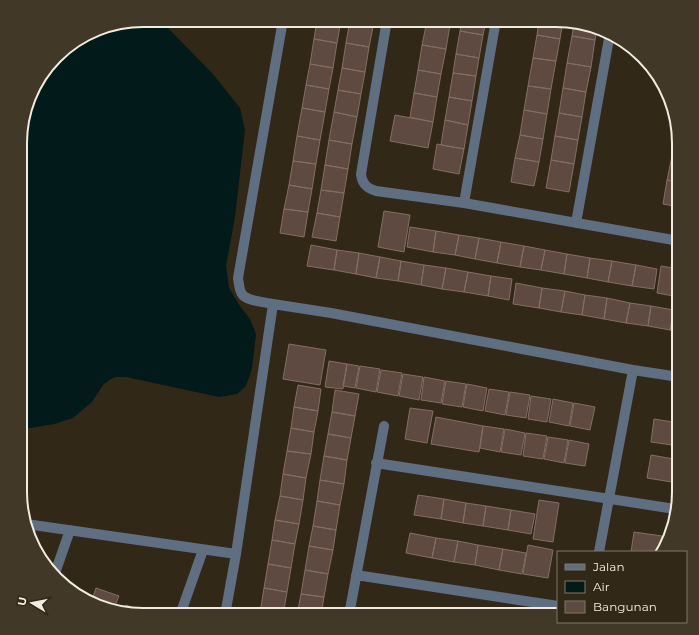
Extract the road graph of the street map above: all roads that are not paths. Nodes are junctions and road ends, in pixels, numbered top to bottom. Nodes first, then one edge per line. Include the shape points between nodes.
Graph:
1 (282, 27) edge
2 (386, 27) edge
3 (495, 27) edge
4 (609, 40) edge
5 (464, 203) junction
6 (576, 223) junction
7 (672, 240) edge
8 (273, 304) junction
9 (633, 370) junction
10 (672, 375) edge
11 (384, 426) dead end
12 (376, 463) junction
13 (609, 499) junction
14 (671, 508) edge
15 (32, 525) edge
16 (70, 530) junction
17 (203, 550) junction
18 (599, 551) edge
19 (236, 554) junction
20 (57, 569) edge
21 (356, 575) junction
22 (557, 606) edge
23 (182, 608) edge
24 (226, 608) edge
25 (350, 608) edge

1 - 8 street via 238,278 244,297
2 - 5 street via 362,180 368,188 376,191
3 - 5 street
4 - 6 street
5 - 6 street
6 - 7 street
8 - 9 street via 339,314
8 - 19 street
9 - 10 street
9 - 13 street
11 - 12 street
12 - 13 street
12 - 21 street
13 - 14 street
13 - 18 street
15 - 16 street
16 - 17 street
16 - 20 street
17 - 19 street
17 - 23 street
19 - 24 street
21 - 22 street
21 - 25 street

